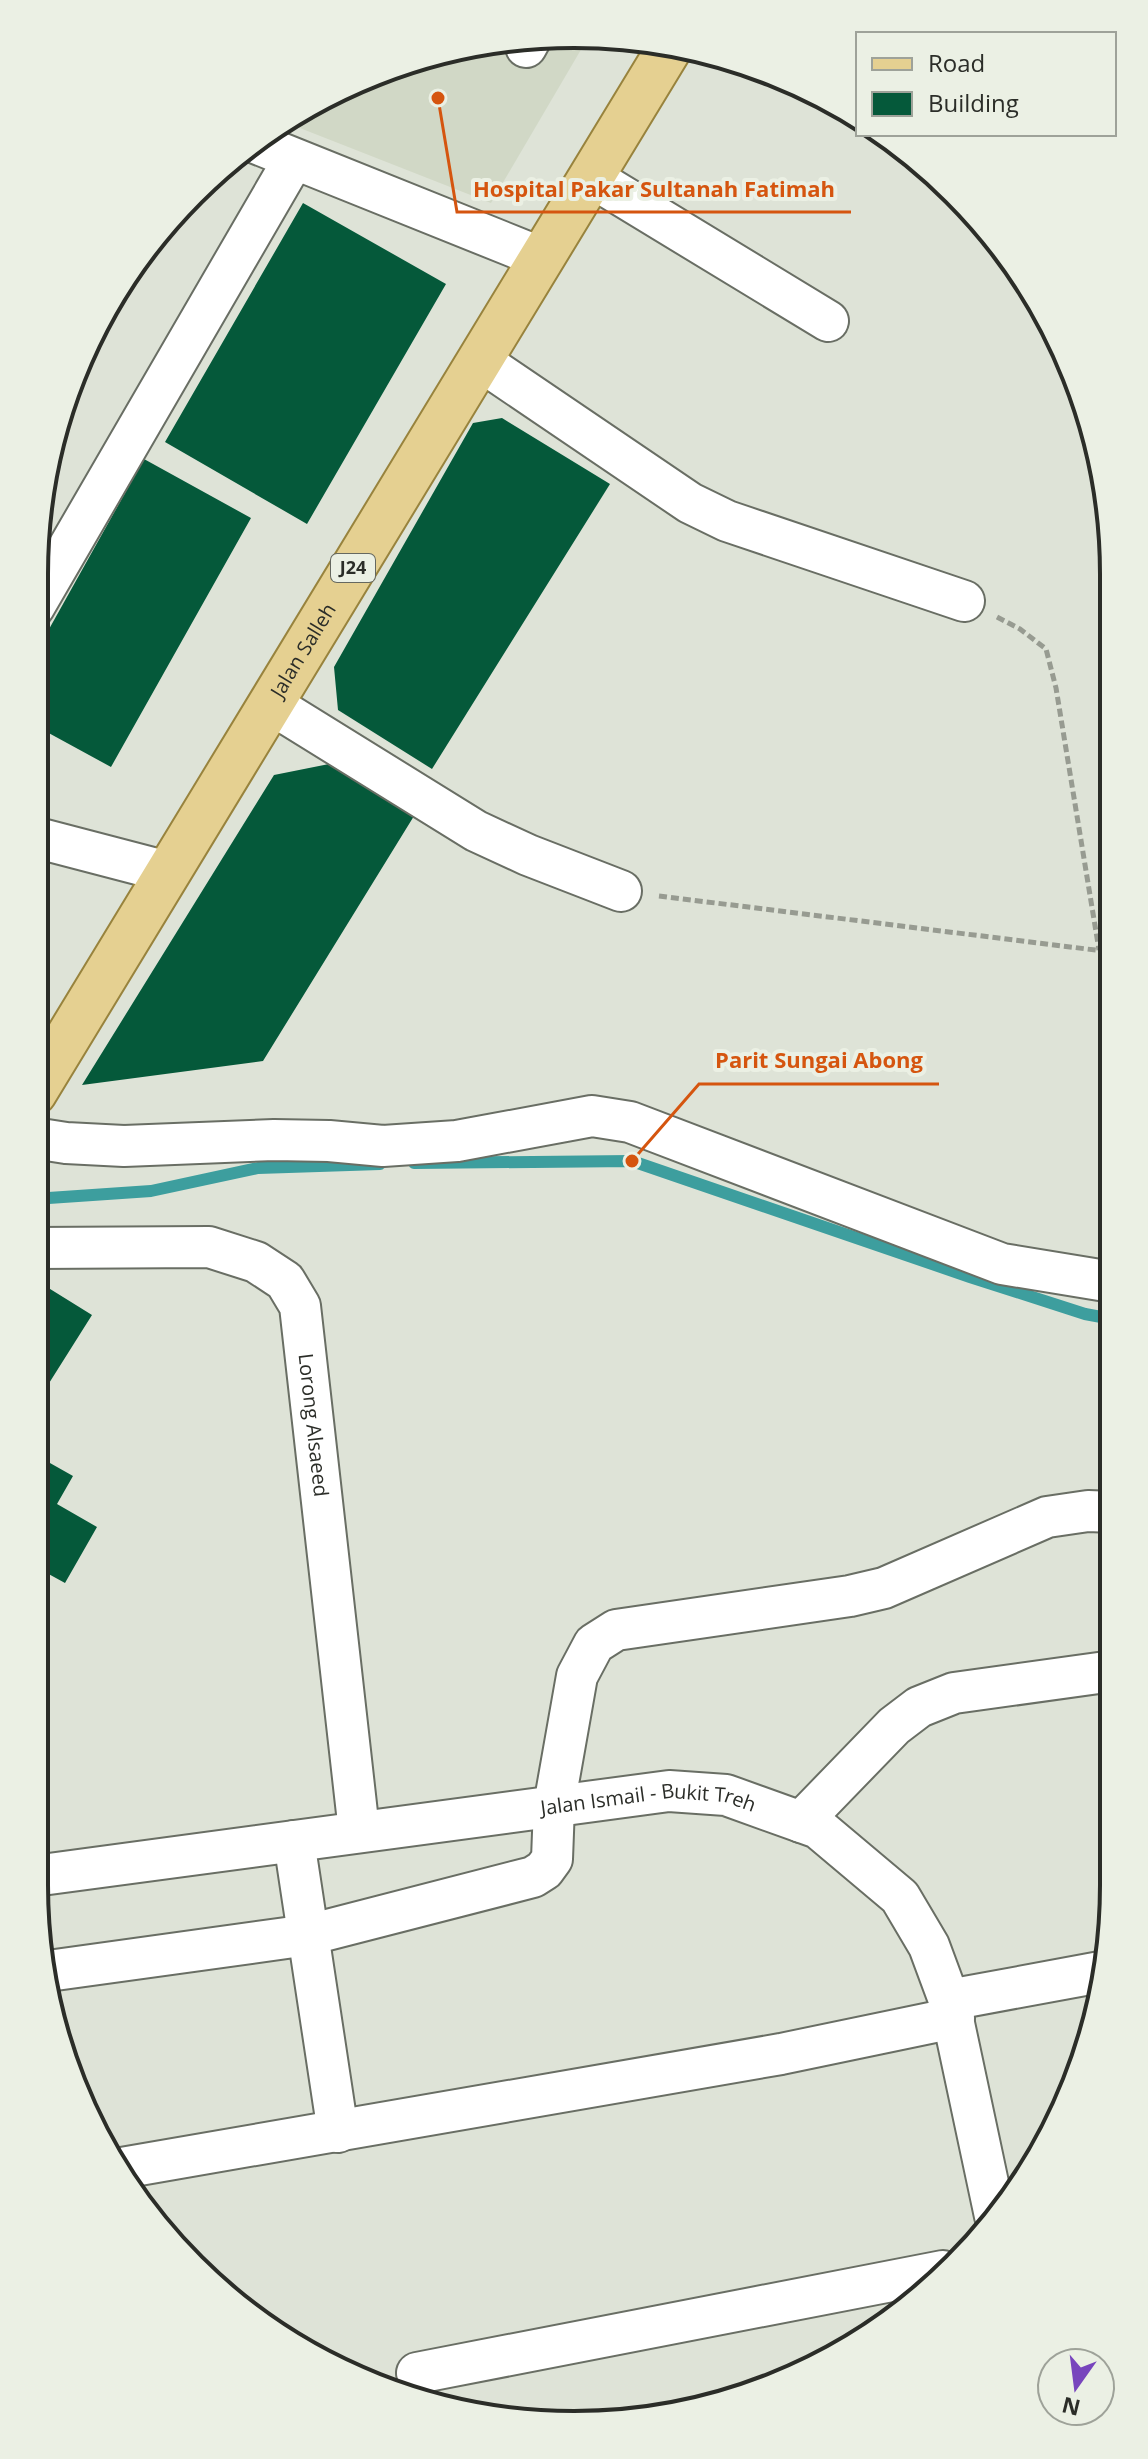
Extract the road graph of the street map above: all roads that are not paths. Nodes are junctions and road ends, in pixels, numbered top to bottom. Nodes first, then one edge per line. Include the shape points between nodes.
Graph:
1 (665, 56) edge
2 (267, 148) edge
3 (294, 159) junction
4 (591, 177) junction
5 (542, 258) junction
6 (828, 321) dead end
7 (479, 360) junction
8 (48, 583) edge
9 (964, 601) road end
10 (271, 704) junction
11 (48, 841) edge
12 (168, 872) junction
13 (621, 891) road end
14 (48, 1070) edge
15 (48, 1140) edge
16 (48, 1248) edge
17 (1100, 1280) edge
18 (1100, 1511) edge
19 (1100, 1673) edge
20 (554, 1806) junction
21 (801, 1822) junction
22 (359, 1831) junction
23 (294, 1841) junction
24 (48, 1874) edge
25 (308, 1935) junction
26 (55, 1970) edge
27 (1092, 1974) edge
28 (952, 2009) junction
29 (338, 2132) junction
30 (130, 2167) edge
31 (992, 2203) edge
32 (928, 2274) edge
33 (417, 2373) dead end

1 - 4 main road, Jalan Salleh / J24
2 - 3 street
3 - 5 street
3 - 8 street
4 - 5 main road, Jalan Salleh / J24
4 - 6 street
5 - 7 main road, Jalan Salleh / J24
7 - 9 street via 690,503 727,521
7 - 10 main road, Jalan Salleh / J24
10 - 12 main road, Jalan Salleh / J24
10 - 13 street via 476,831
11 - 12 street
12 - 14 main road, Jalan Salleh / J24
15 - 17 street via 124,1146 274,1140 383,1146 457,1141 592,1116 630,1122 1002,1264
16 - 22 street, Lorong Alsaeed via 209,1247 266,1268 285,1281 300,1306
18 - 20 street via 1047,1517 884,1588 616,1630 594,1644 577,1676
19 - 21 street via 954,1693 919,1707
20 - 21 street, Jalan Ismail - Bukit Treh via 669,1791 726,1795
20 - 22 street, Jalan Ismail - Bukit Treh
20 - 25 street via 552,1859 533,1877
21 - 28 street, Jalan Ismail - Bukit Treh via 818,1828 900,1897 929,1946
22 - 23 street, Jalan Ismail - Bukit Treh
23 - 24 street, Jalan Ismail - Bukit Treh
23 - 25 street
25 - 26 street
25 - 29 street
27 - 28 street
28 - 29 street via 781,2054
28 - 31 street, Jalan Ismail - Bukit Treh
29 - 30 street
32 - 33 street

